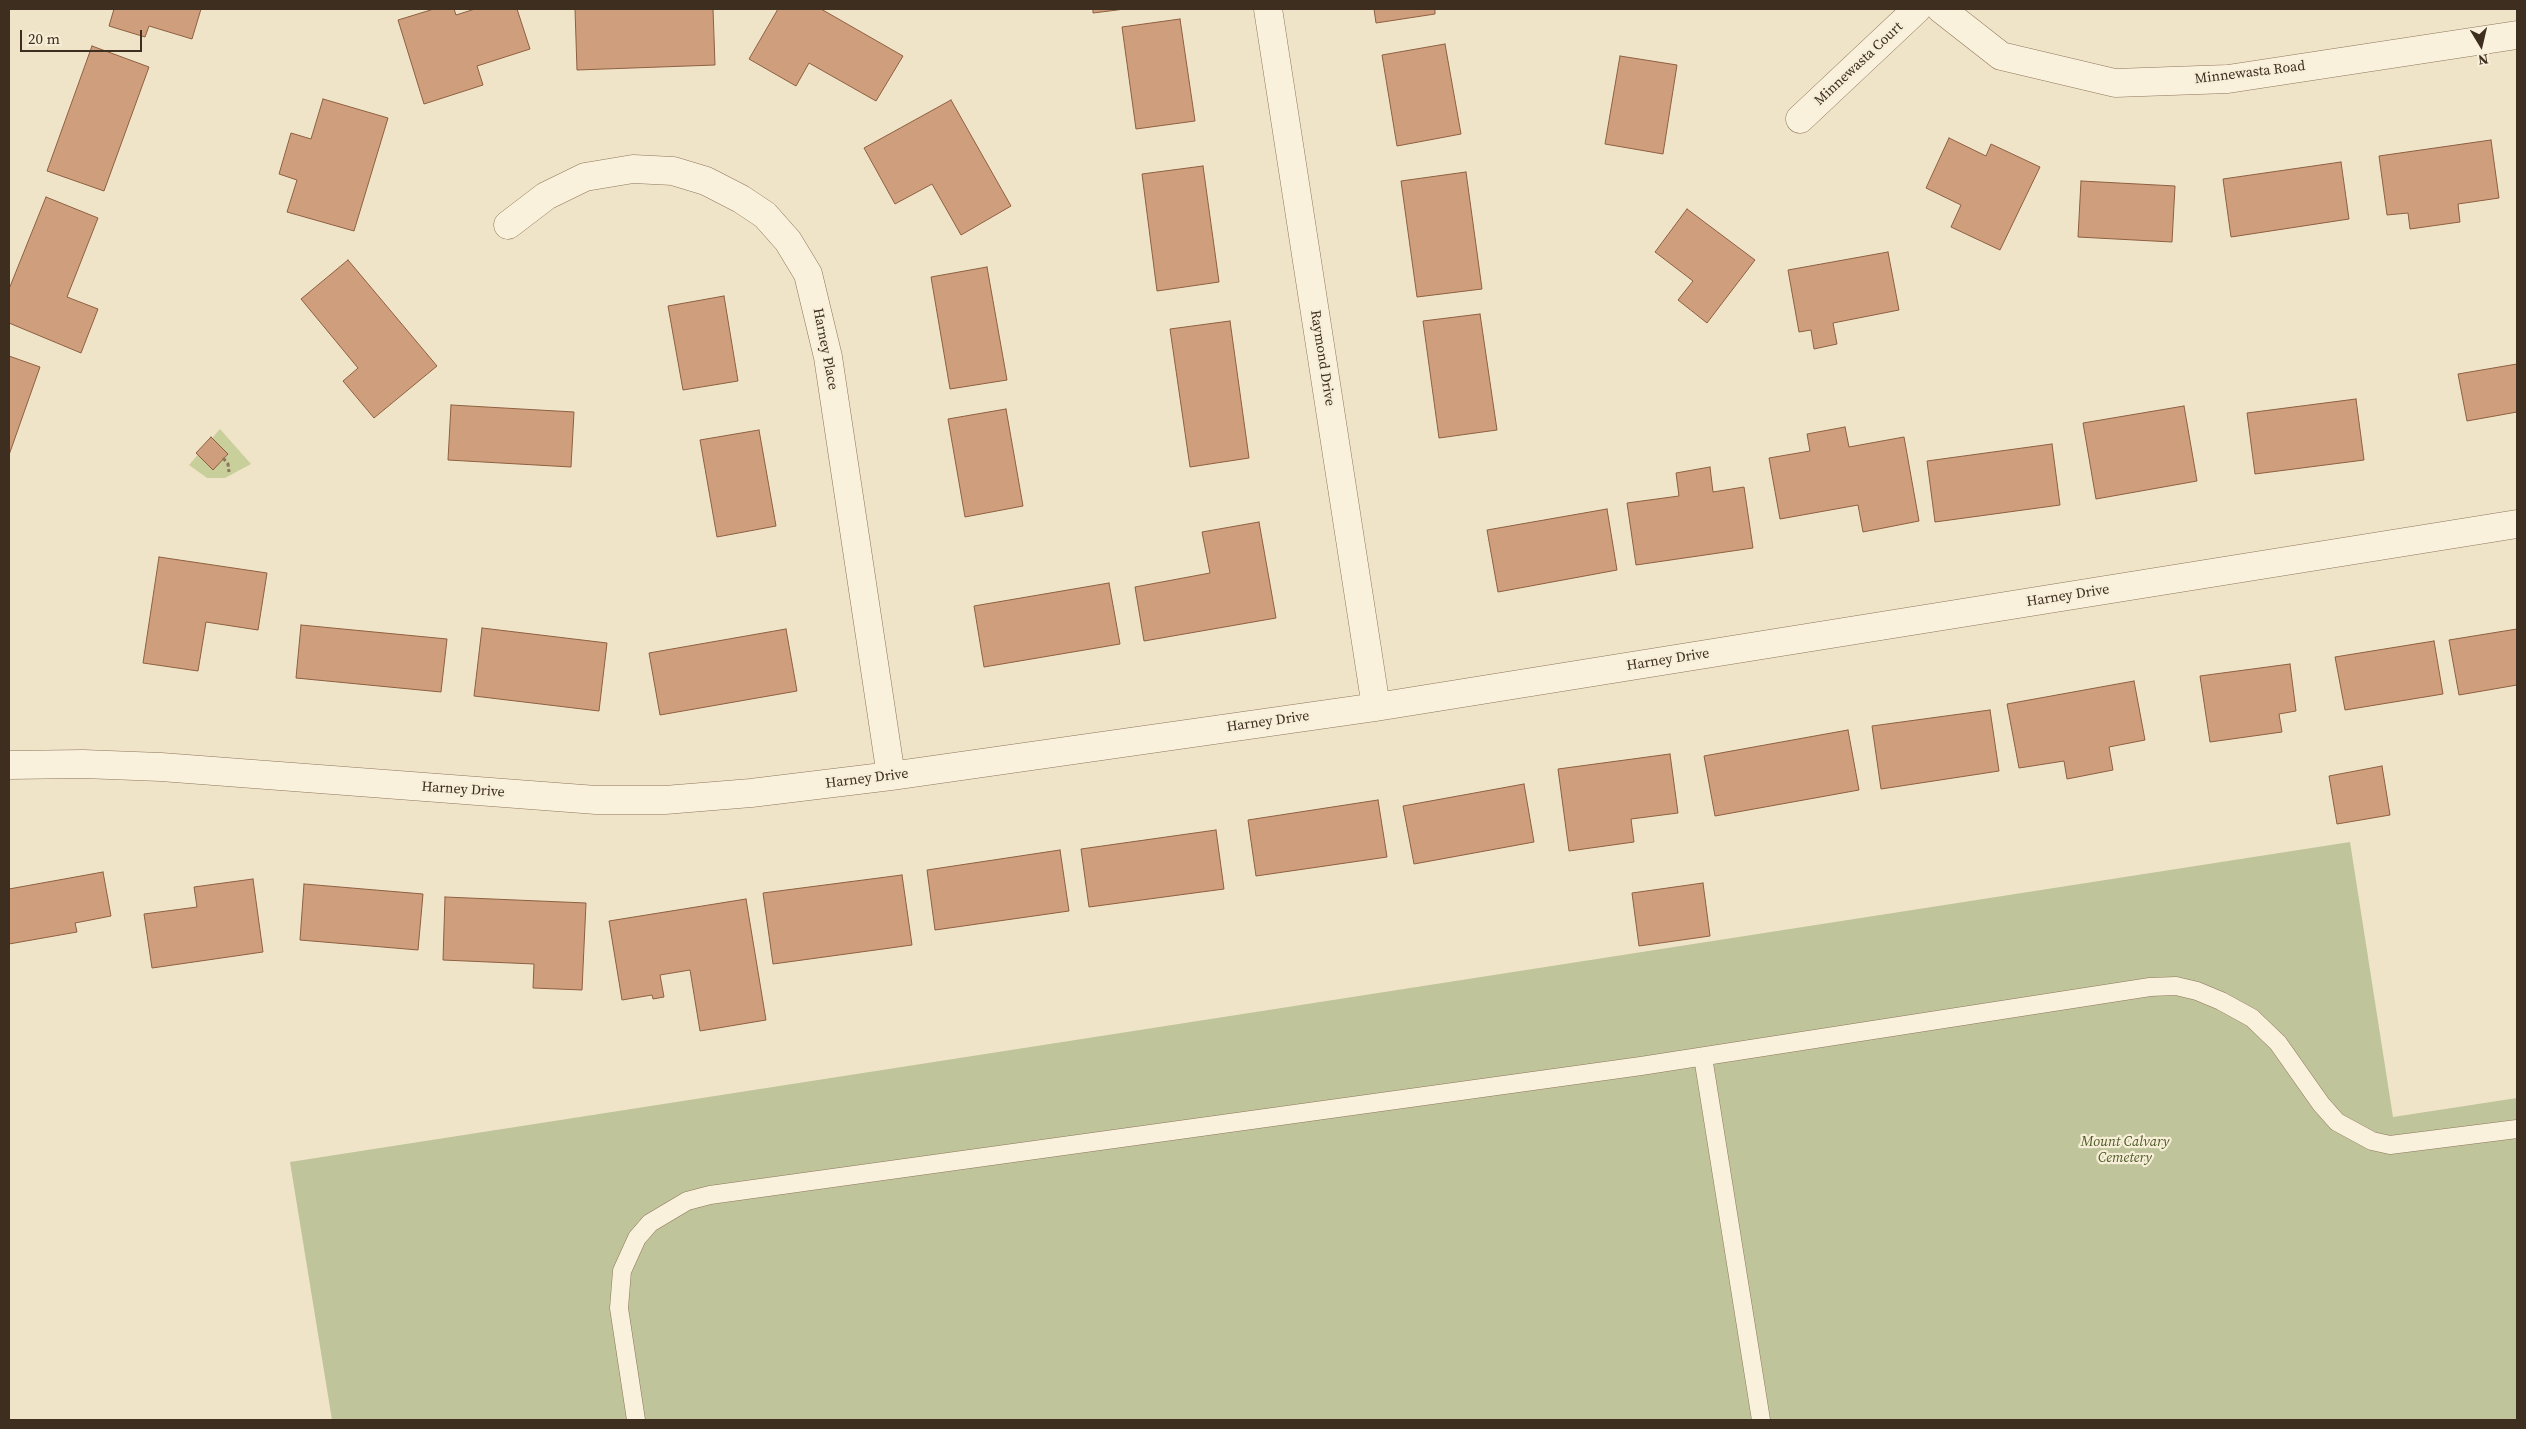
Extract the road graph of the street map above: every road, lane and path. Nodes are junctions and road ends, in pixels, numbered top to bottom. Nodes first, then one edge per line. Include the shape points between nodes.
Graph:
1 (1268, 9) edge
2 (1917, 9) edge
3 (1941, 9) edge
4 (2517, 35) edge
5 (1800, 119) dead end
6 (508, 225) dead end
7 (224, 458) dead end
8 (229, 472) dead end
9 (2517, 524) edge
10 (1376, 707) junction
11 (9, 766) edge
12 (892, 776) junction
13 (1703, 1056) junction
14 (2517, 1129) edge
15 (636, 1420) edge
16 (1761, 1420) edge

1 - 10 street, Raymond Drive
2 - 5 street, Minnewasta Court
3 - 4 street, Minnewasta Road via 2001,56 2115,83 2228,78
6 - 12 street, Harney Place via 546,196 585,178 632,169 673,171 706,181 741,199 765,215 788,241 808,274 828,356
7 - 8 path
9 - 10 street, Harney Drive
10 - 12 street, Harney Drive
11 - 12 street, Harney Drive via 161,767 596,800 665,800
13 - 14 lane via 2118,991 2176,986 2220,1001 2252,1018 2278,1043 2337,1122 2372,1141 2390,1145
13 - 15 lane via 710,1195 687,1201 650,1223 637,1238 622,1271 620,1308
13 - 16 lane

